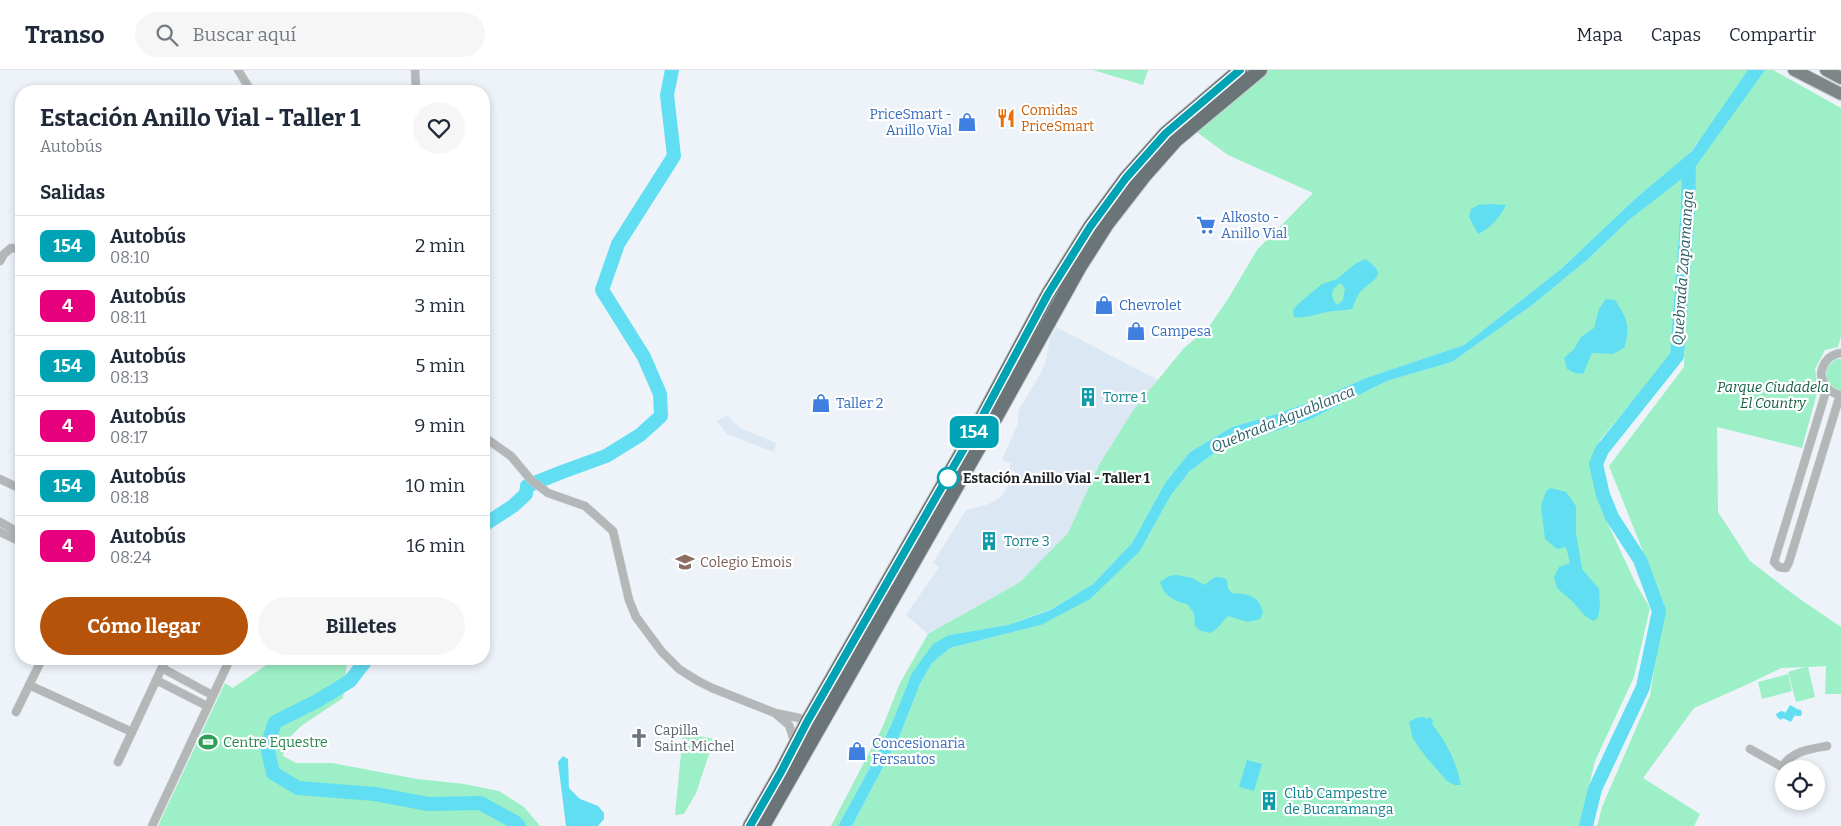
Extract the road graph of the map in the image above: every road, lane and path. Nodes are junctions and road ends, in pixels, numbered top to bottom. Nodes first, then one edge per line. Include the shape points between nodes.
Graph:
1 (238, 70) edge
2 (415, 70) edge
3 (1240, 70) edge
4 (1260, 70) edge
5 (1794, 70) edge
6 (1826, 70) edge
7 (1841, 78) edge
8 (247, 85) edge
9 (416, 85) edge
10 (1841, 94) edge
11 (15, 248) edge
12 (0, 261) edge
13 (1841, 352) edge
14 (1827, 388) junction
15 (1840, 395) edge
16 (490, 441) edge
17 (0, 479) edge
18 (15, 486) edge
19 (0, 522) edge
20 (15, 531) edge
21 (0, 532) edge
22 (15, 539) edge
23 (39, 665) edge
24 (163, 665) edge
25 (227, 665) edge
26 (162, 668) junction
27 (156, 680) junction
28 (29, 685) junction
29 (212, 695) junction
30 (207, 706) junction
31 (16, 712) dead end
32 (775, 713) junction
33 (807, 722) junction
34 (132, 732) junction
35 (795, 745) junction
36 (1827, 746) dead end
37 (1750, 749) dead end
38 (1787, 760) edge
39 (118, 762) dead end
40 (1775, 763) edge
41 (152, 826) edge
42 (750, 826) edge
43 (763, 826) edge

1 - 8 street
2 - 9 street
3 - 33 highway via 1166,133 1126,178 1090,227 1048,294 982,417
4 - 43 highway via 1176,140 1107,224
5 - 10 main road
6 - 7 main road
11 - 12 street via 4,254
13 - 14 street via 1831,357 1822,369 1822,379
14 - 15 street
14 - 15 street via 1774,562 1779,567 1786,568 1789,562
16 - 32 street via 511,456 531,480 548,493 585,506 613,531 636,617 679,669 698,682
17 - 18 street
19 - 20 street
21 - 22 street
23 - 28 street
24 - 26 street
25 - 29 street
26 - 27 street
26 - 29 street
27 - 30 street
27 - 34 street
28 - 31 street
28 - 34 street
29 - 30 street
30 - 41 street
32 - 33 street
32 - 35 street via 789,725
33 - 35 highway
34 - 39 street
35 - 42 highway
36 - 38 street via 1798,753
37 - 40 street

